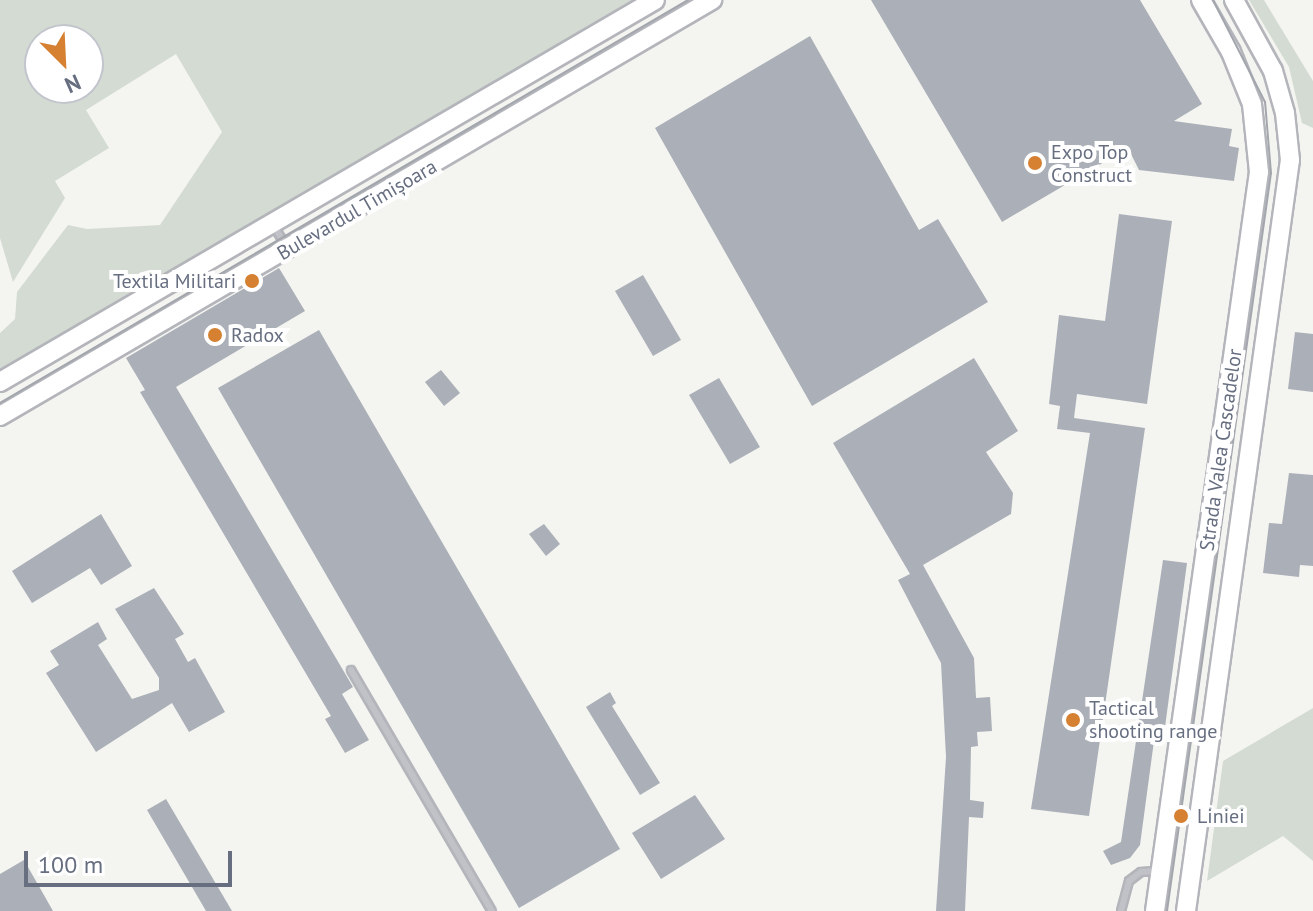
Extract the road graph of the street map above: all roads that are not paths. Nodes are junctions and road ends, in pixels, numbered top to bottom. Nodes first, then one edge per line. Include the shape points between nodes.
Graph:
1 (655, 0) edge
2 (712, 0) edge
3 (1201, 0) edge
4 (1234, 0) edge
5 (1261, 47) junction
6 (1235, 61) junction
7 (272, 223) junction
8 (288, 249) junction
9 (146, 297) junction
10 (161, 322) junction
11 (1231, 380) junction
12 (0, 382) edge
13 (1260, 385) junction
14 (0, 416) edge
15 (1208, 541) junction
16 (1237, 545) junction
17 (351, 670) dead end
18 (1160, 871) junction
19 (492, 911) edge
20 (1121, 911) edge
21 (1155, 911) edge
22 (1186, 911) edge

1 - 7 main road, Bulevardul Timișoara
2 - 8 main road, Bulevardul Timișoara
3 - 6 main road, Strada Valea Cascadelor
4 - 5 main road, Strada Valea Cascadelor
5 - 6 main road
5 - 13 main road, Strada Valea Cascadelor via 1285,113 1290,160
6 - 11 main road, Strada Valea Cascadelor via 1256,123 1259,172
7 - 8 lane
7 - 9 main road, Bulevardul Timișoara
8 - 10 main road, Bulevardul Timișoara
9 - 10 main road
9 - 12 main road, Bulevardul Timișoara
10 - 14 main road, Bulevardul Timișoara
11 - 13 main road
11 - 15 main road, Strada Valea Cascadelor
13 - 16 main road, Strada Valea Cascadelor
15 - 16 main road
15 - 18 main road, Strada Valea Cascadelor
16 - 22 main road, Strada Valea Cascadelor
17 - 19 lane
18 - 20 lane via 1141,872 1129,881
18 - 21 main road, Strada Valea Cascadelor

